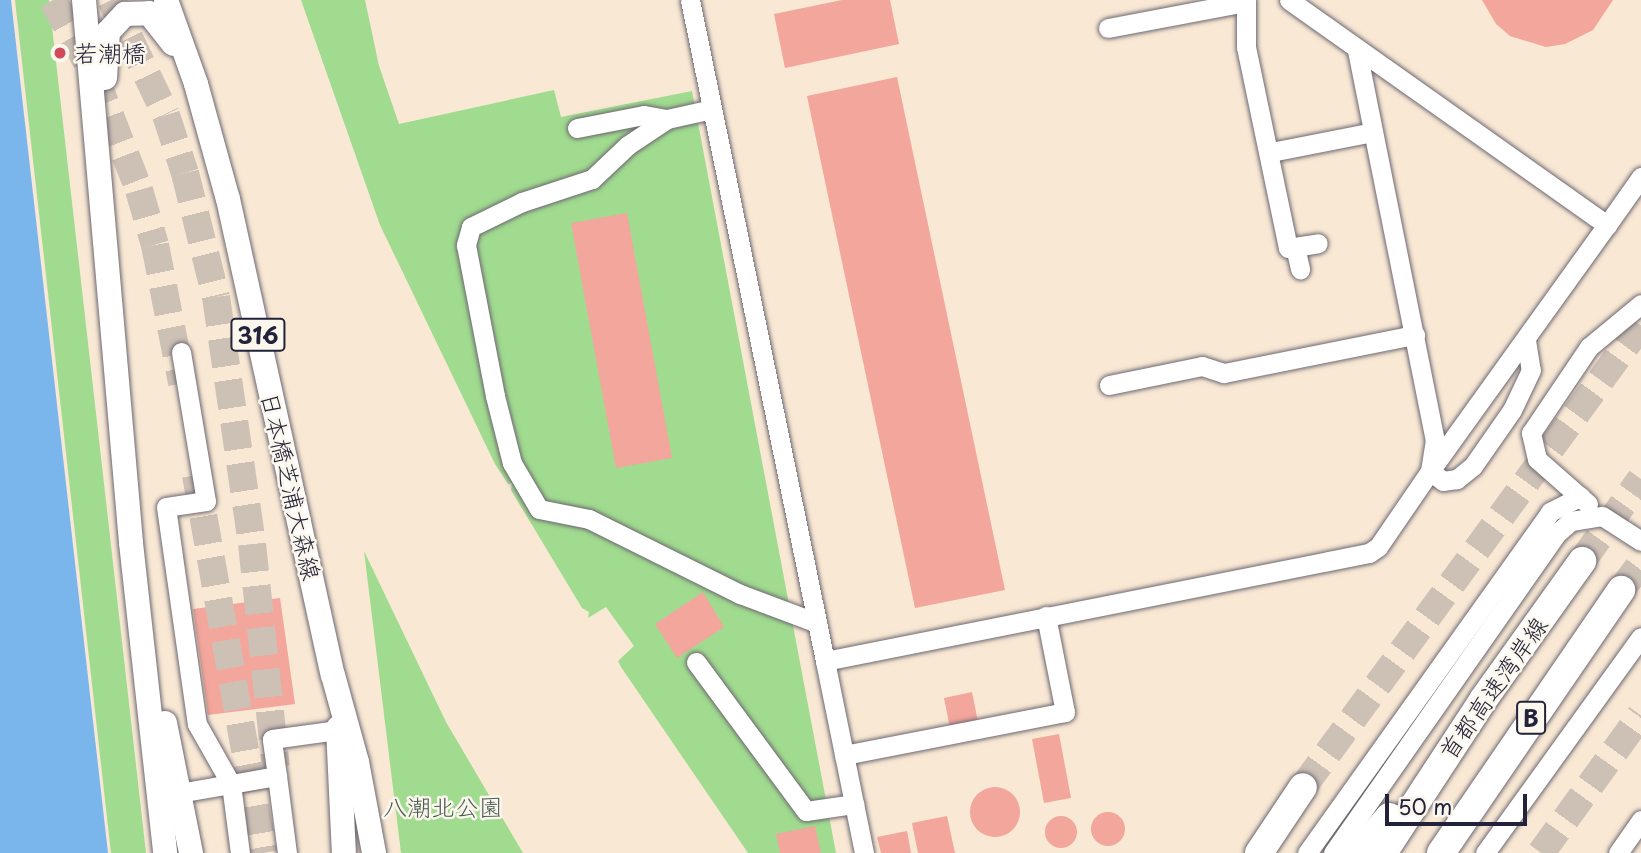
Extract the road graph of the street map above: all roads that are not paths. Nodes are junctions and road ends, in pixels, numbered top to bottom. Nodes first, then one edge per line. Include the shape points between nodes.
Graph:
1 (84, 0) edge
2 (166, 0) edge
3 (690, 0) edge
4 (1289, 0) edge
5 (1246, 1) edge
6 (1108, 28) dead end
7 (1357, 48) junction
8 (196, 84) junction
9 (712, 110) junction
10 (667, 119) junction
11 (577, 128) dead end
12 (1373, 132) junction
13 (1271, 152) junction
14 (1641, 177) edge
15 (1607, 225) junction
16 (104, 236) junction
17 (1318, 243) dead end
18 (1295, 247) junction
19 (1300, 269) dead end
20 (1641, 304) edge
21 (1415, 335) junction
22 (1526, 340) junction
23 (181, 352) dead end
24 (1109, 385) dead end
25 (1430, 471) junction
26 (1580, 497) junction
27 (1602, 516) junction
28 (1641, 541) edge
29 (131, 543) junction
30 (1582, 561) tunnel mouth
31 (1622, 590) tunnel mouth
32 (1046, 616) junction
33 (817, 623) junction
34 (1641, 637) edge
35 (825, 661) junction
36 (696, 662) dead end
37 (333, 675) junction
38 (1483, 700) junction
39 (338, 730) junction
40 (844, 755) junction
41 (277, 776) junction
42 (231, 784) junction
43 (1303, 787) tunnel mouth
44 (179, 793) junction
45 (854, 803) junction
46 (1641, 820) edge
47 (1442, 852) edge
48 (165, 853) edge
49 (191, 853) edge
50 (240, 853) edge
51 (287, 853) edge
52 (344, 853) edge
53 (374, 853) edge
54 (864, 853) edge
55 (1259, 853) edge
56 (1307, 853) edge
57 (1333, 853) edge
58 (1359, 853) edge
59 (1383, 853) edge
60 (1485, 853) edge
61 (1618, 853) edge

1 - 16 main road
2 - 8 main road, 日本橋芝浦大森線 / 316
3 - 9 lane
4 - 7 lane
5 - 6 lane
5 - 13 lane via 1246,47
7 - 12 lane
7 - 15 lane
8 - 16 main road via 158,20 138,12 116,20 105,48
8 - 37 main road, 日本橋芝浦大森線 / 316 via 228,199
9 - 10 lane
9 - 33 lane
10 - 11 lane via 644,115
10 - 33 lane via 628,145 592,179 522,202 480,221 467,235 490,371 512,463 531,497 547,513 589,519 740,594
12 - 13 lane
12 - 21 lane
13 - 18 lane via 1288,248
14 - 15 lane
15 - 22 lane
16 - 29 main road
17 - 18 lane
18 - 19 lane
20 - 26 lane via 1589,347 1531,433 1537,459
21 - 24 lane via 1224,373 1202,366
21 - 25 lane via 1435,441
22 - 25 lane
22 - 25 lane via 1531,370 1512,410 1473,466 1457,479 1443,481
23 - 42 lane via 206,501 166,508 197,724
25 - 32 lane via 1384,540 1368,553
26 - 27 lane
26 - 56 lane via 1550,512 1541,523
27 - 28 lane
27 - 57 lane via 1571,521 1556,534
29 - 44 main road
29 - 48 main road
30 - 38 highway, 首都高速湾岸線 / B
31 - 47 highway, 首都高速湾岸線 / B
32 - 35 lane
32 - 40 lane via 1065,712
33 - 35 lane
34 - 60 lane
35 - 40 lane
36 - 45 lane via 806,811
37 - 39 main road
37 - 53 main road, 日本橋芝浦大森線 / 316 via 358,762
38 - 58 highway
38 - 59 highway, 首都高速湾岸線 / B
39 - 41 lane via 272,739
39 - 52 main road
40 - 45 lane
41 - 42 lane
41 - 51 lane
42 - 44 lane
42 - 50 lane
43 - 55 highway
44 - 49 main road
45 - 54 lane
46 - 61 lane

